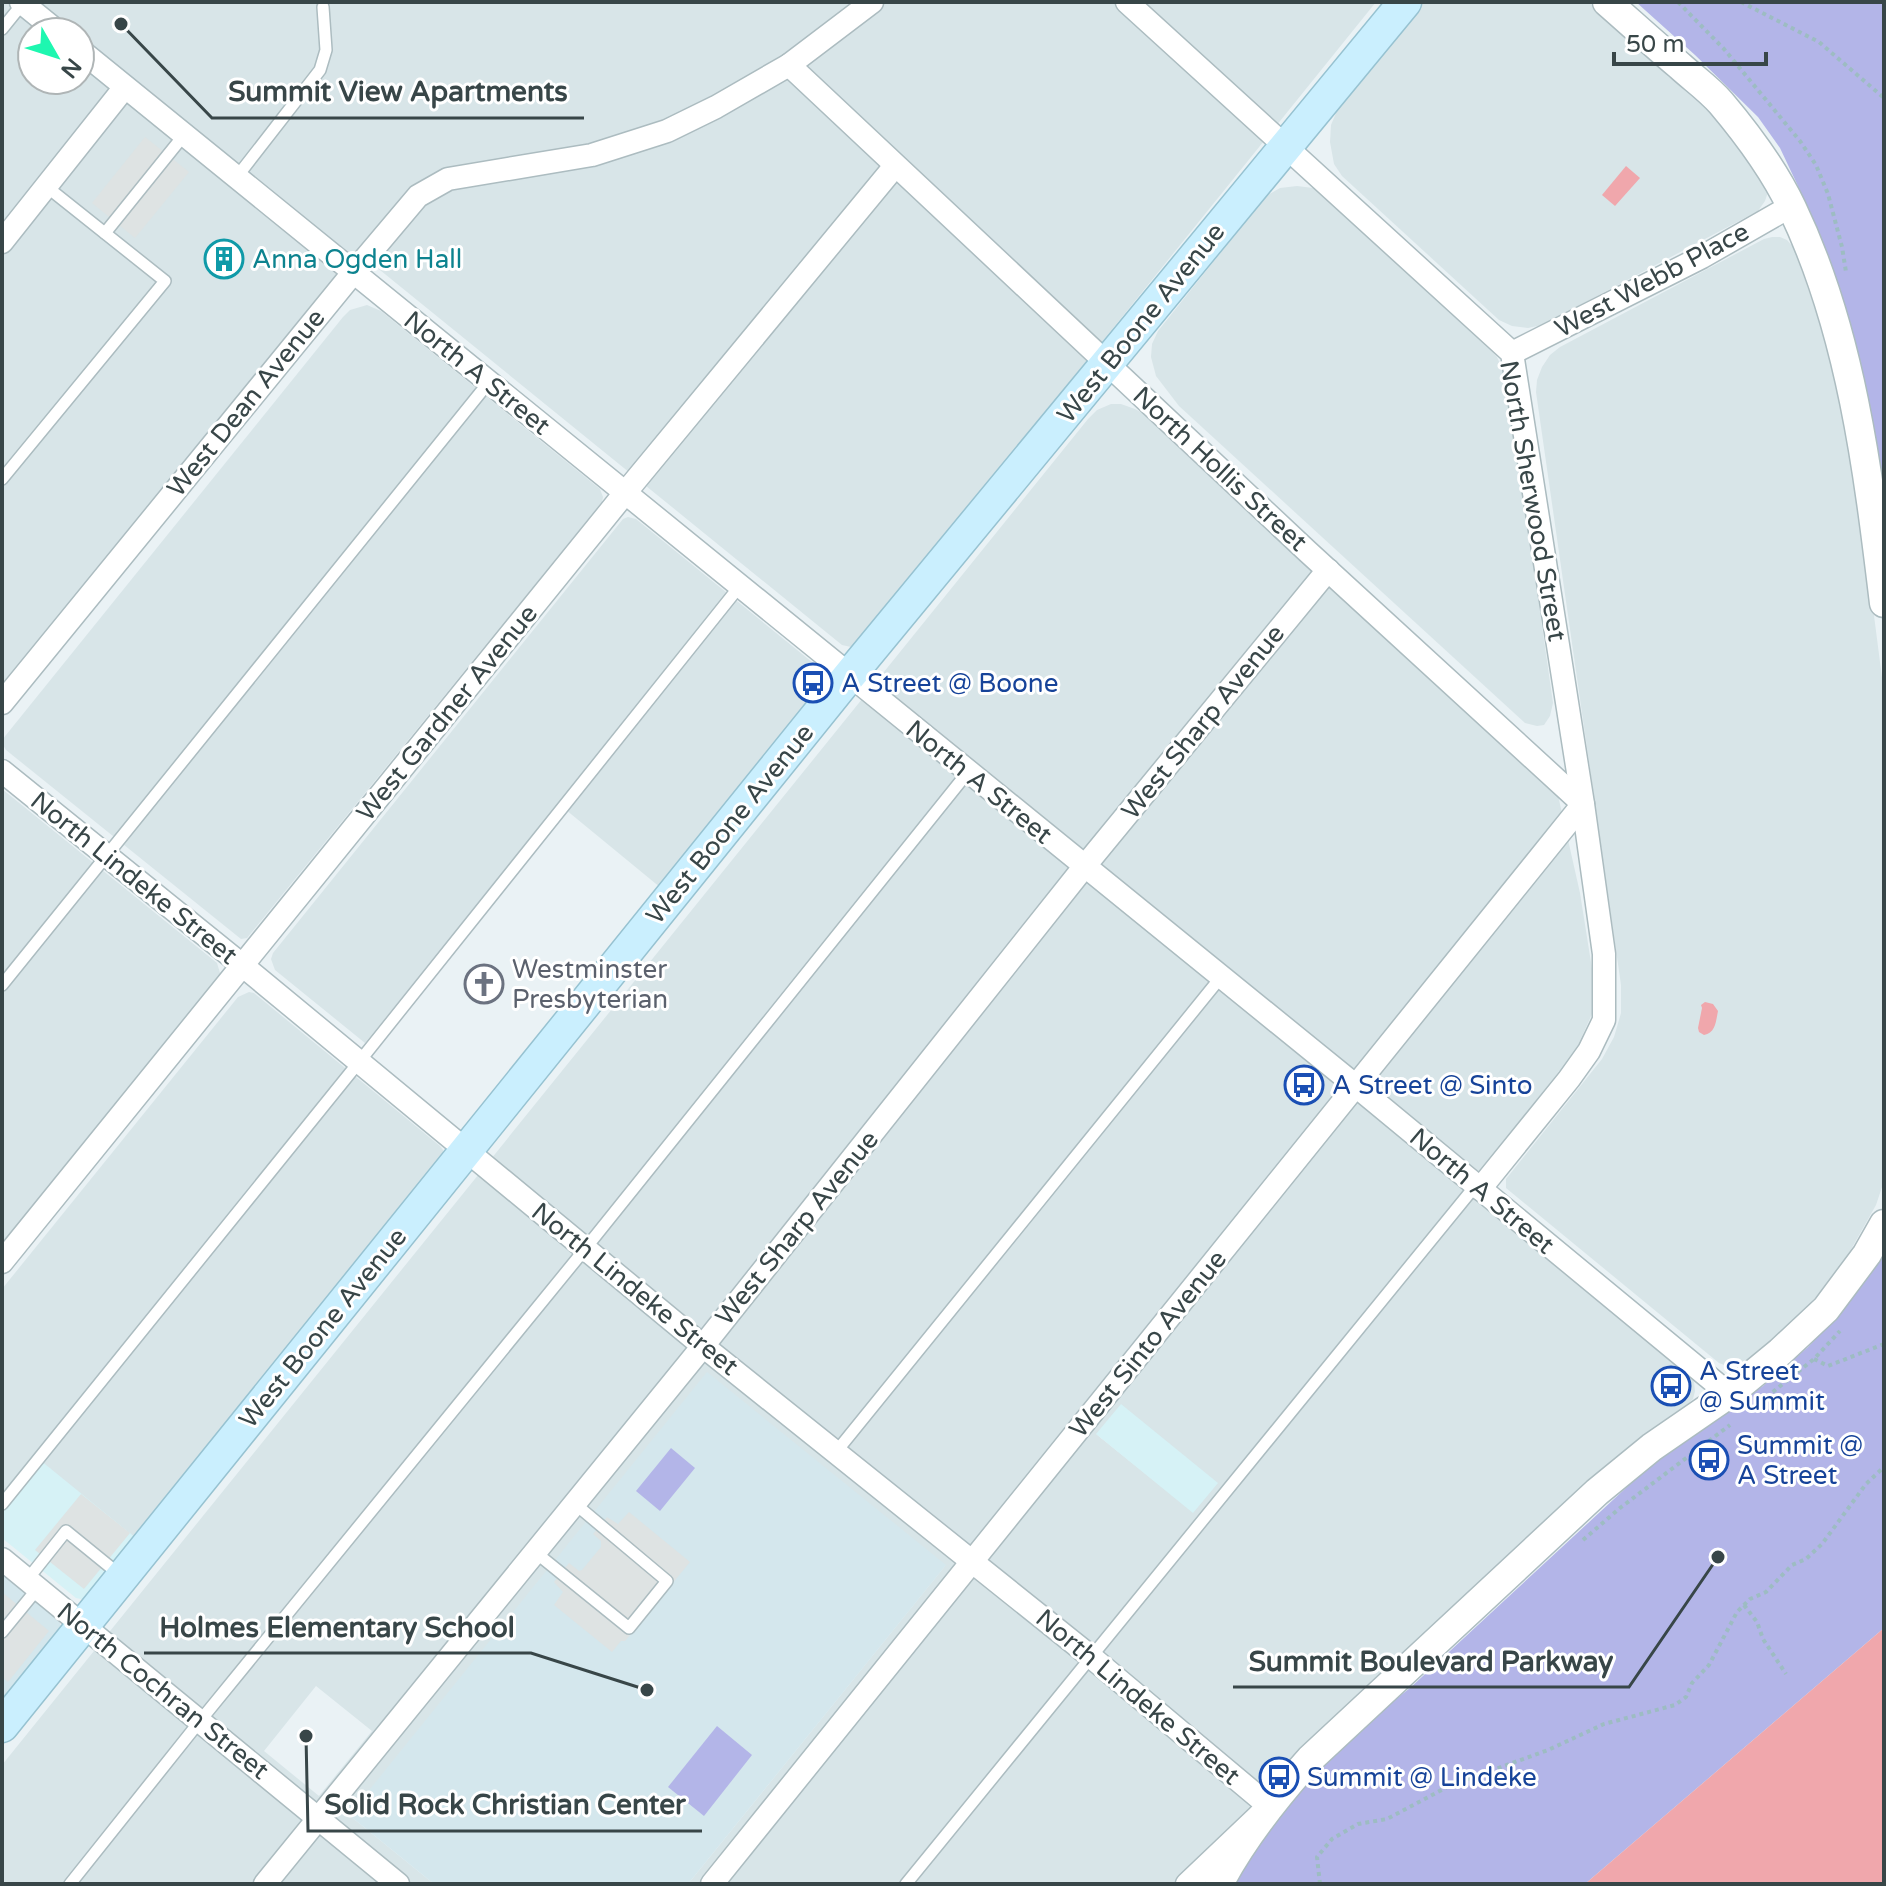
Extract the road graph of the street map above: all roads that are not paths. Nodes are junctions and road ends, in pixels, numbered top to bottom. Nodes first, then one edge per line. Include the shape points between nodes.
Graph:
1 (872, 2) edge
2 (1127, 2) edge
3 (1405, 2) edge
4 (1607, 2) edge
5 (22, 3) edge
6 (323, 7) dead end
7 (38, 16) edge
8 (2, 29) edge
9 (96, 63) edge
10 (789, 65) junction
11 (125, 87) junction
12 (184, 135) junction
13 (1285, 146) junction
14 (895, 166) junction
15 (236, 178) junction
16 (47, 187) junction
17 (1791, 206) junction
18 (105, 233) junction
19 (2, 242) edge
20 (353, 273) junction
21 (1512, 353) junction
22 (1108, 364) junction
23 (489, 382) junction
24 (2, 479) edge
25 (625, 493) junction
26 (1328, 570) junction
27 (739, 587) junction
28 (1884, 603) edge
29 (849, 676) junction
30 (2, 703) edge
31 (2, 771) edge
32 (968, 772) junction
33 (1583, 804) junction
34 (106, 856) junction
35 (1084, 867) junction
36 (242, 965) junction
37 (1221, 977) junction
38 (2, 985) edge
39 (359, 1062) junction
40 (1356, 1086) junction
41 (466, 1151) junction
42 (1478, 1187) junction
43 (1884, 1224) edge
44 (585, 1249) junction
45 (2, 1262) edge
46 (703, 1346) junction
47 (1741, 1401) junction
48 (836, 1452) junction
49 (574, 1503) junction
50 (2, 1504) edge
51 (535, 1552) junction
52 (2, 1559) edge
53 (973, 1561) junction
54 (122, 1577) junction
55 (32, 1584) junction
56 (83, 1625) junction
57 (2, 1632) edge
58 (1090, 1656) junction
59 (200, 1721) junction
60 (2, 1726) edge
61 (1269, 1806) junction
62 (317, 1819) junction
63 (70, 1884) edge
64 (265, 1884) edge
65 (398, 1884) edge
66 (712, 1884) edge
67 (906, 1884) edge
68 (1187, 1884) edge
69 (1219, 1884) edge

1 - 10 street, West Dean Avenue
2 - 13 street, North Sherwood Street
3 - 13 main road, West Boone Avenue
4 - 17 street via 1718,100 1761,154
5 - 7 street
5 - 8 lane
6 - 15 lane via 326,50 320,70
9 - 11 street, North A Street
10 - 14 street, North Hollis Street
10 - 20 street, West Dean Avenue via 667,131 592,155 448,179 418,196
11 - 12 street, North A Street
11 - 16 street
12 - 15 street, North A Street
12 - 18 lane
13 - 21 street, North Sherwood Street
13 - 22 main road, West Boone Avenue
14 - 22 street, North Hollis Street
14 - 25 street, West Gardner Avenue
15 - 20 street, North A Street
16 - 18 lane
16 - 19 street
17 - 21 street, West Webb Place
17 - 28 street via 1831,309 1848,376 1871,493
18 - 24 lane via 165,281
20 - 23 street, North A Street
20 - 30 street, West Dean Avenue
21 - 33 street, North Sherwood Street
22 - 26 street, North Hollis Street
22 - 29 main road, West Boone Avenue
23 - 25 street, North A Street
23 - 34 lane
25 - 27 street, North A Street
25 - 36 street, West Gardner Avenue
26 - 33 street, North Hollis Street
26 - 35 street, West Sharp Avenue
27 - 29 street, North A Street
27 - 39 lane
29 - 32 street, North A Street
29 - 41 main road, West Boone Avenue
31 - 34 street, North Lindeke Street
32 - 35 street, North A Street
32 - 44 lane
33 - 40 street, West Sinto Avenue
33 - 42 street, North Sherwood Street via 1604,954 1604,1020 1569,1079
34 - 36 street, North Lindeke Street
34 - 38 lane
35 - 37 street, North A Street
35 - 46 street, West Sharp Avenue
36 - 39 street, North Lindeke Street
36 - 45 street, West Gardner Avenue
37 - 40 street, North A Street
37 - 48 lane
39 - 41 street, North Lindeke Street
39 - 50 lane
40 - 42 street, North A Street
40 - 53 street, West Sinto Avenue
41 - 44 street, North Lindeke Street
41 - 54 main road, West Boone Avenue
42 - 47 street, North A Street
42 - 58 lane
43 - 47 street via 1826,1309 1780,1352
44 - 46 street, North Lindeke Street
44 - 59 lane
46 - 48 street, North Lindeke Street
46 - 49 street, West Sharp Avenue
47 - 61 street via 1652,1447 1597,1492 1310,1759
48 - 53 street, North Lindeke Street
49 - 51 street, West Sharp Avenue
49 - 51 lane via 667,1581 629,1628
51 - 62 street, West Sharp Avenue
52 - 55 street, North Cochran Street
53 - 58 street, North Lindeke Street
53 - 66 street, West Sinto Avenue
54 - 55 lane via 66,1531
54 - 56 main road, West Boone Avenue
55 - 56 street, North Cochran Street
55 - 57 lane
56 - 59 street, North Cochran Street
56 - 60 main road, West Boone Avenue
58 - 61 street, North Lindeke Street
58 - 67 lane
59 - 62 street, North Cochran Street
59 - 63 lane
61 - 68 street
61 - 69 street
62 - 64 street, West Sharp Avenue
62 - 65 street, North Cochran Street

